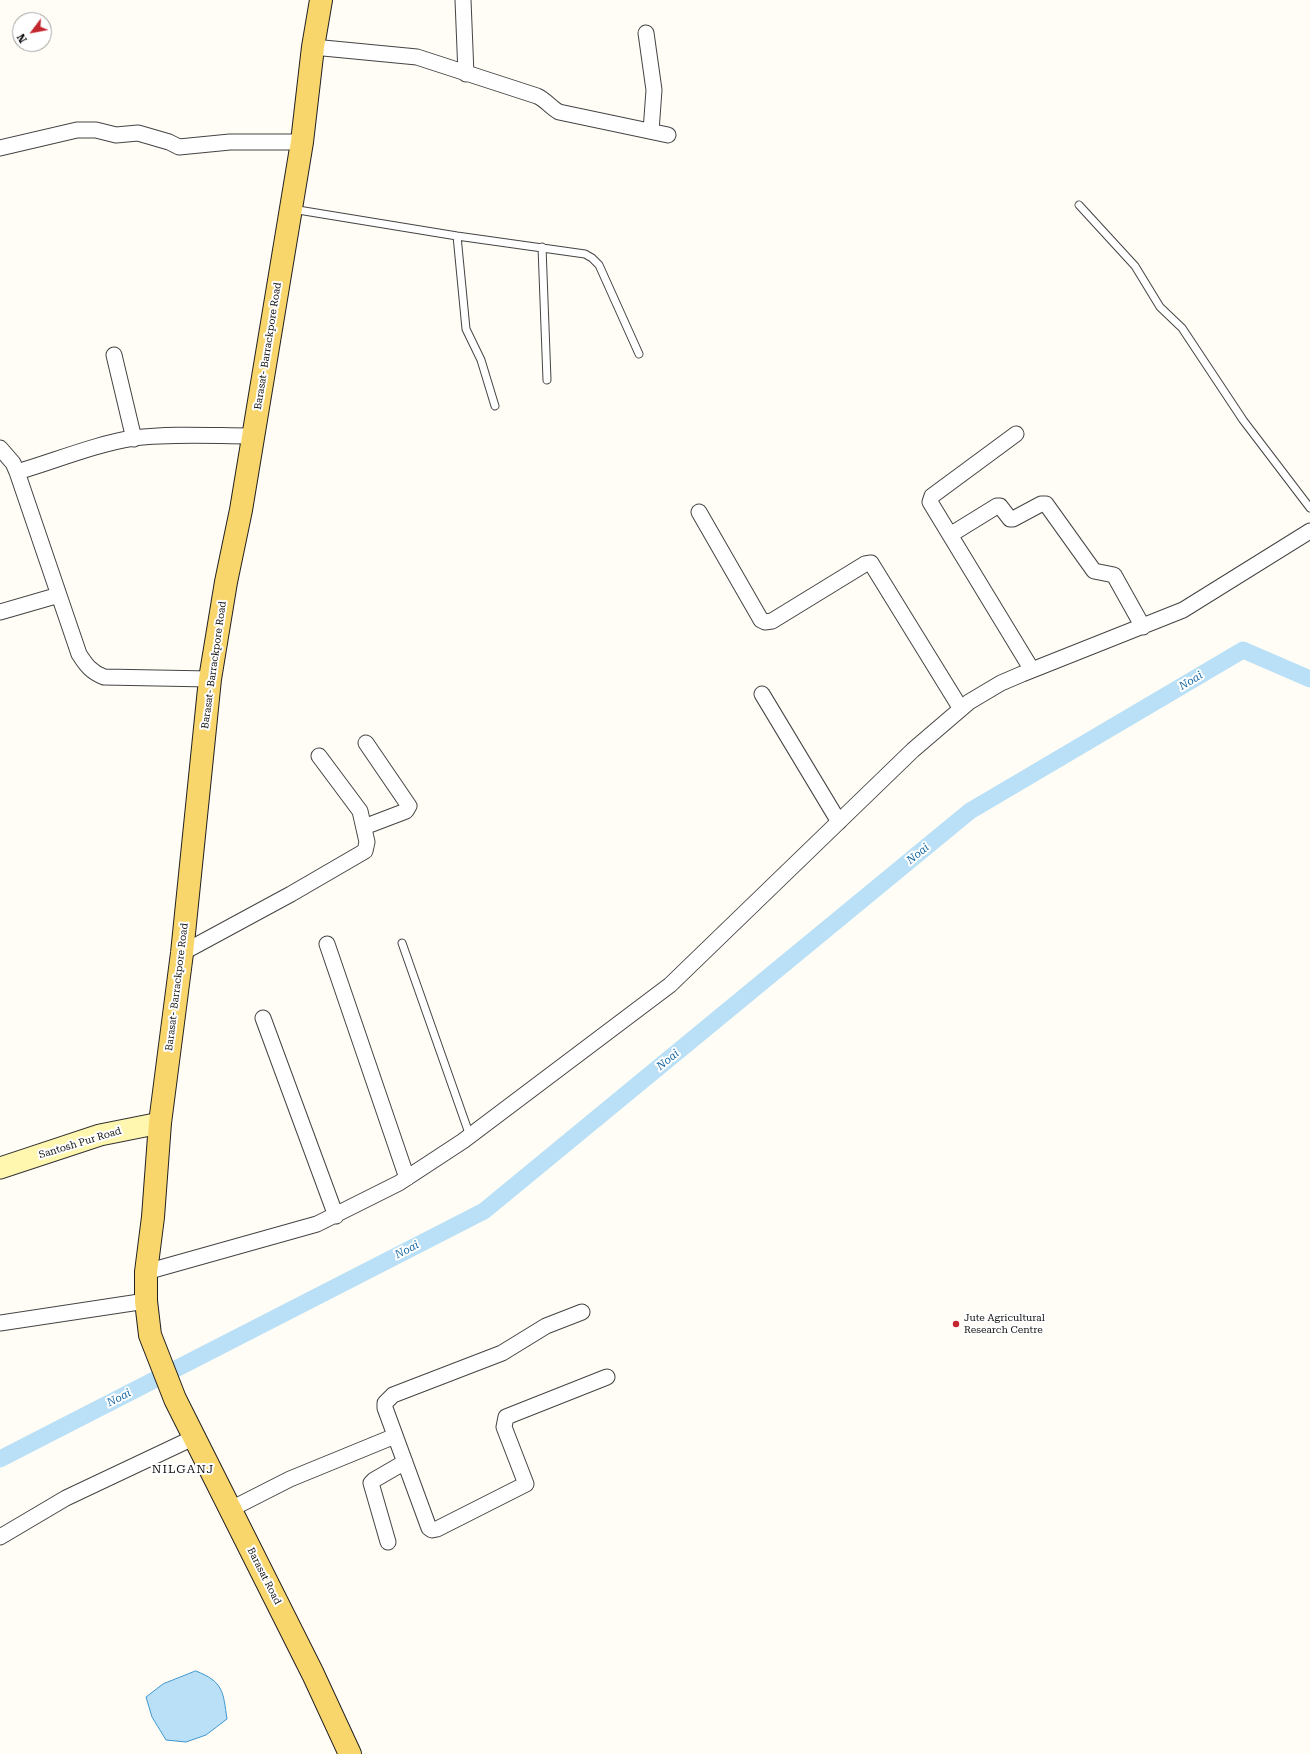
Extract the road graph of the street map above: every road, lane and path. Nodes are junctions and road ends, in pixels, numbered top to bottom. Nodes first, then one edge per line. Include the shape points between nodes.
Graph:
1 (321, 0) edge
2 (463, 0) edge
3 (646, 33) dead end
4 (313, 47) junction
5 (466, 74) junction
6 (651, 131) junction
7 (668, 135) dead end
8 (302, 142) junction
9 (0, 148) edge
10 (1079, 204) dead end
11 (290, 208) junction
12 (457, 236) junction
13 (542, 247) junction
14 (639, 354) dead end
15 (114, 355) dead end
16 (547, 380) dead end
17 (495, 406) dead end
18 (1016, 434) dead end
19 (253, 436) junction
20 (134, 438) junction
21 (0, 448) edge
22 (17, 472) junction
23 (1310, 508) edge
24 (699, 512) dead end
25 (1310, 531) edge
26 (950, 535) junction
27 (58, 595) junction
28 (0, 612) edge
29 (1143, 627) junction
30 (1032, 670) junction
31 (210, 679) junction
32 (762, 694) dead end
33 (961, 709) junction
34 (366, 743) dead end
35 (319, 756) dead end
36 (839, 822) junction
37 (364, 827) junction
38 (402, 943) dead end
39 (326, 944) dead end
40 (182, 953) junction
41 (263, 1018) dead end
42 (160, 1122) junction
43 (470, 1136) junction
44 (0, 1168) edge
45 (407, 1178) junction
46 (336, 1216) junction
47 (146, 1272) junction
48 (146, 1301) junction
49 (582, 1312) dead end
50 (0, 1323) edge
51 (607, 1377) dead end
52 (175, 1399) joint
53 (395, 1436) junction
54 (193, 1438) junction
55 (405, 1462) junction
56 (229, 1510) junction
57 (0, 1537) edge
58 (388, 1542) dead end
59 (350, 1754) edge

1 - 4 main road, Barasat- Barrackpore Road
2 - 5 street
3 - 6 street via 654,90
4 - 5 street via 417,57
4 - 8 main road, Barasat- Barrackpore Road
5 - 6 street via 537,96 559,112
6 - 7 street
8 - 9 street via 230,142 180,147 138,133 116,135 96,130 77,130
8 - 11 main road, Barasat- Barrackpore Road
10 - 23 lane via 1135,266 1160,307 1182,328 1243,420
11 - 12 lane
11 - 19 main road, Barasat- Barrackpore Road
12 - 13 lane
12 - 17 lane via 466,329 480,360
13 - 14 lane via 585,254 599,265
13 - 16 lane
15 - 20 street
18 - 26 street via 930,498
19 - 20 street
19 - 31 main road, Barasat- Barrackpore Road
20 - 22 street
21 - 22 street
22 - 27 street
24 - 33 street via 761,620 765,622 772,621 865,564 872,563
25 - 29 street via 1195,605
26 - 29 street via 997,506 1013,519 1041,504 1046,504 1094,571 1114,575
26 - 30 street
27 - 28 street
27 - 31 street via 79,654 86,666 95,674 104,678
29 - 30 street
30 - 33 street via 989,690
31 - 40 main road, Barasat- Barrackpore Road
32 - 36 street
33 - 36 street via 913,750
34 - 37 street via 409,806 406,811
35 - 37 street via 360,811
36 - 43 street via 670,985
37 - 40 street via 367,848 365,851
38 - 43 lane
39 - 45 street
40 - 42 main road, Barasat- Barrackpore Road
41 - 46 street
42 - 44 main road, Santosh Pur Road via 100,1135
42 - 47 main road, Barasat- Barrackpore Road
43 - 45 street
45 - 46 street
46 - 47 street via 317,1224
47 - 48 main road, Barasat- Barrackpore Road
48 - 50 street
48 - 52 main road, Barasat- Barrackpore Road via 150,1335
49 - 53 street via 546,1326 502,1353 392,1395 385,1402 385,1408
51 - 55 street via 506,1417 504,1427 526,1484 437,1529 432,1530 427,1525
52 - 54 main road, Barasat Road
53 - 55 street
53 - 56 street via 290,1479
54 - 56 main road, Barasat Road
54 - 57 street via 66,1498
55 - 58 street via 371,1483
56 - 59 main road, Barasat Road via 310,1667

